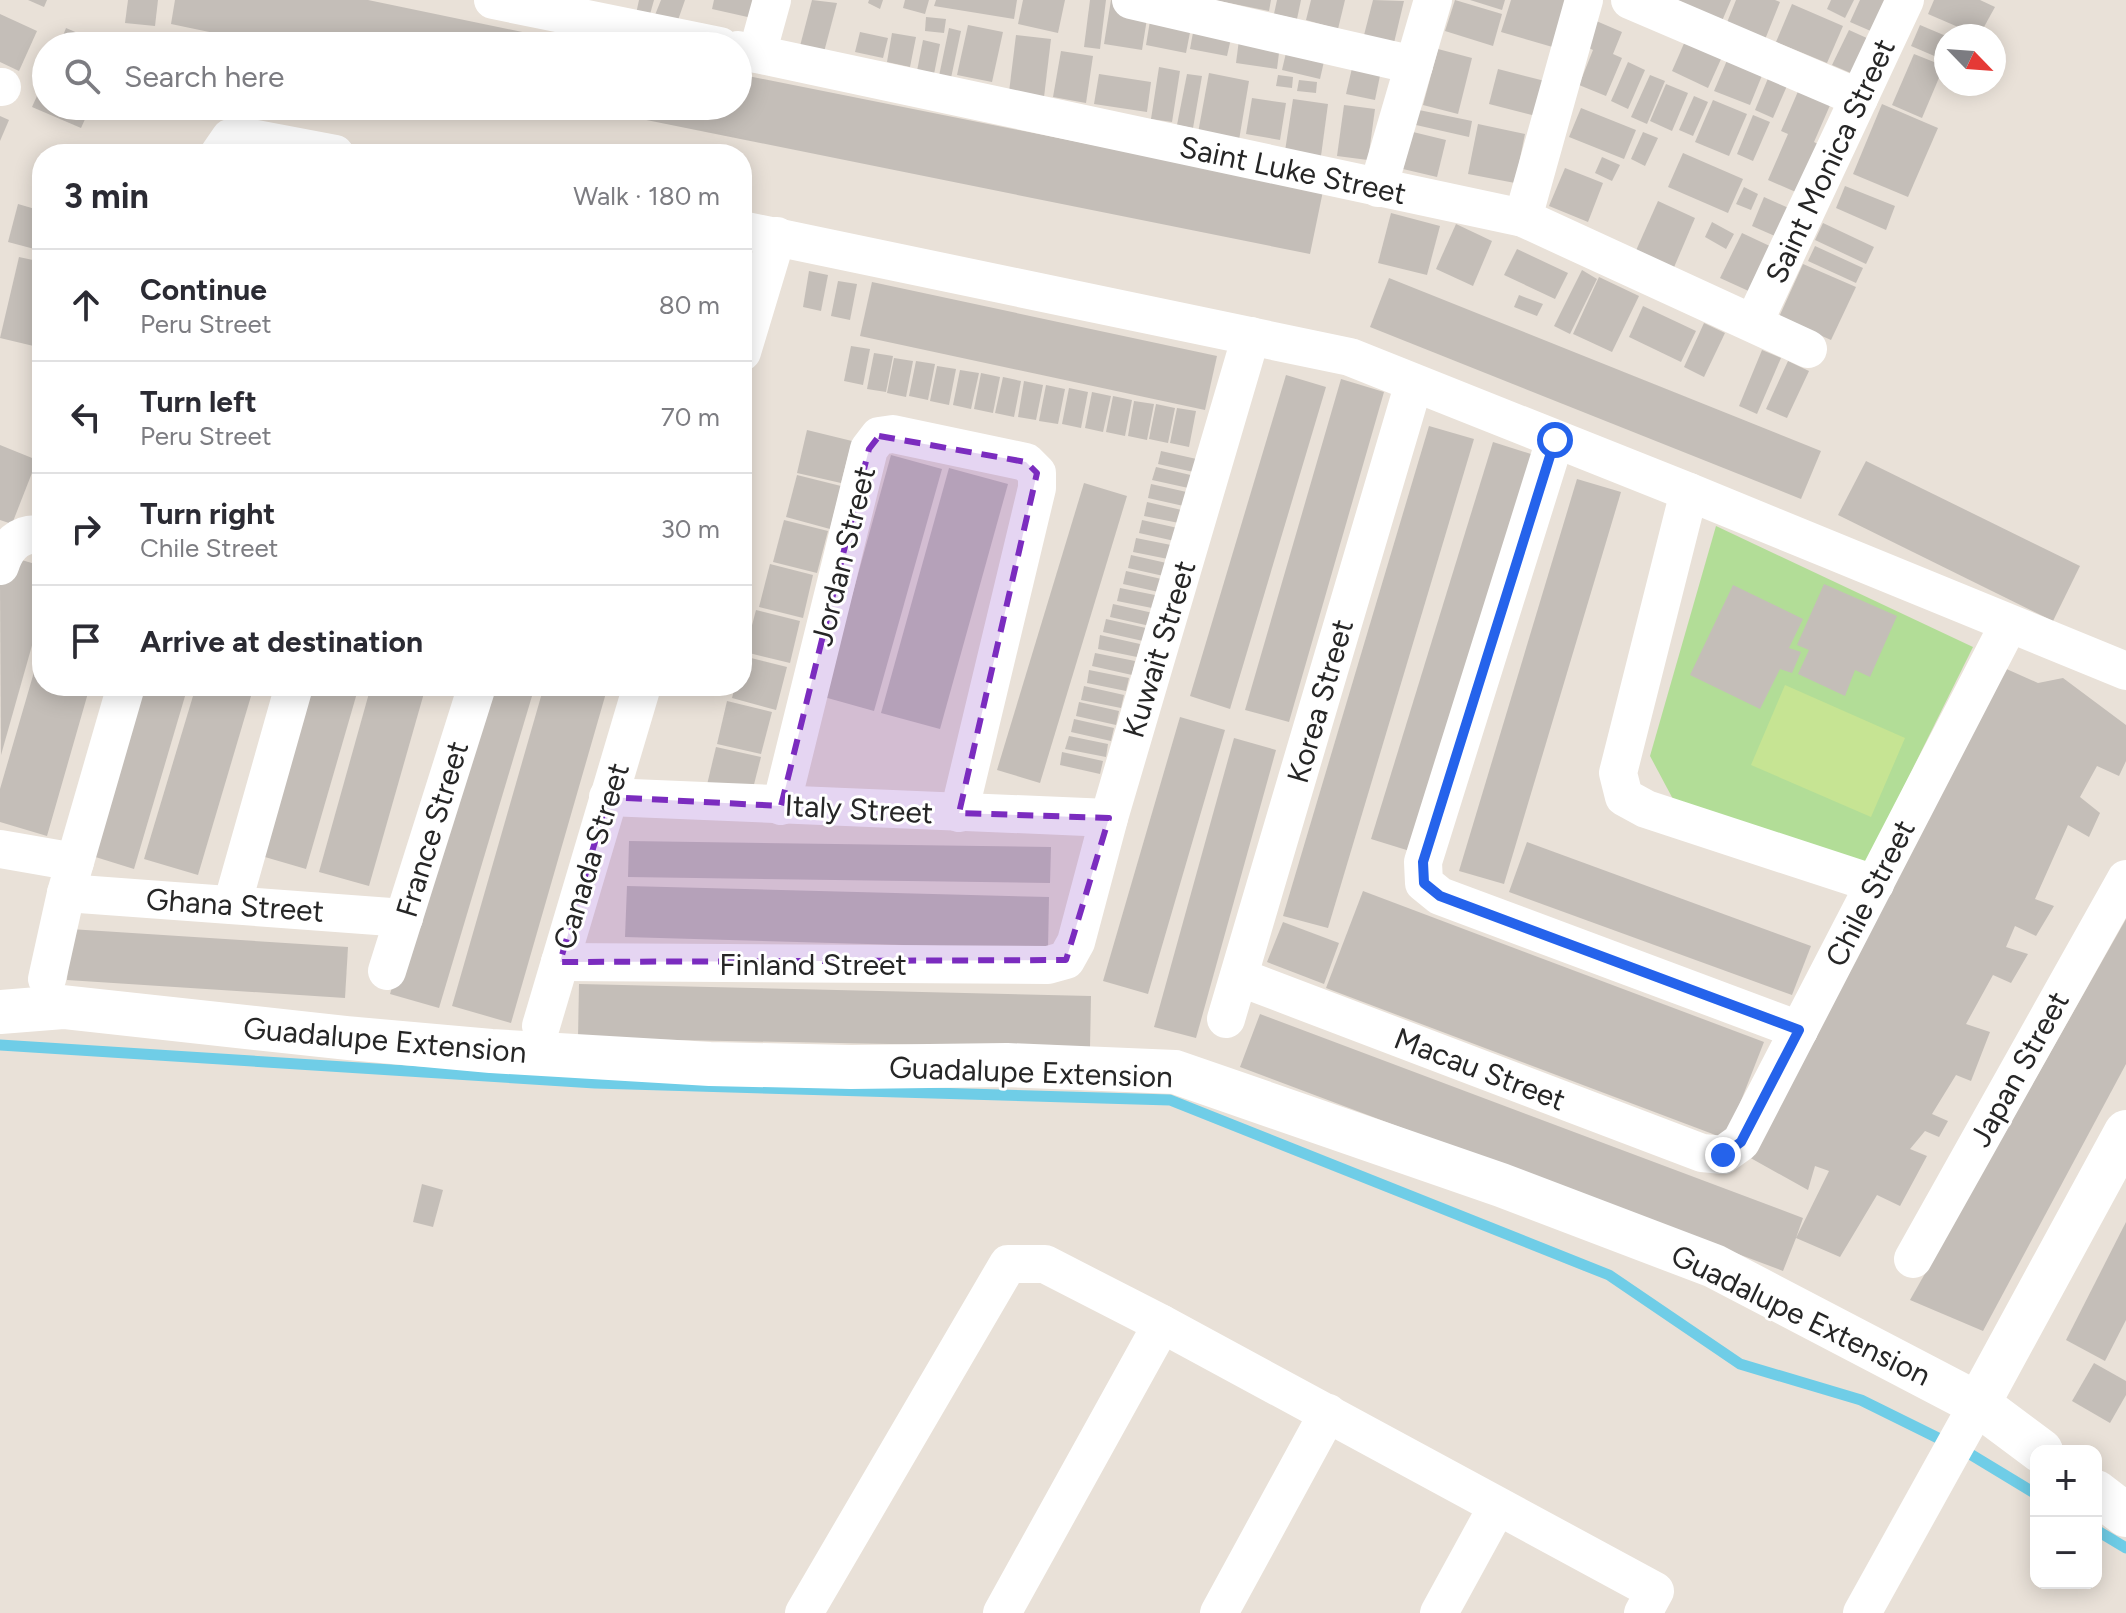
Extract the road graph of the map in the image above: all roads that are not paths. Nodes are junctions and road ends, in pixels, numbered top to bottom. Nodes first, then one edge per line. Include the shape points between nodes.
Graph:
1 (493, 0) edge
2 (772, 0) edge
3 (1131, 0) edge
4 (1433, 0) edge
5 (1584, 0) edge
6 (1630, 0) edge
7 (1905, 0) edge
8 (608, 10) edge
9 (676, 32) edge
10 (752, 42) edge
11 (752, 53) edge
12 (1414, 65) junction
13 (1859, 98) junction
14 (226, 144) edge
15 (283, 144) edge
16 (1378, 188) junction
17 (1523, 218) junction
18 (759, 233) edge
19 (752, 282) edge
20 (1754, 322) junction
21 (1251, 336) junction
22 (1808, 349) dead end
23 (1414, 383) junction
24 (1555, 440) junction
25 (1689, 492) junction
26 (32, 533) edge
27 (0, 566) edge
28 (2009, 624) junction
29 (2126, 671) edge
30 (123, 696) edge
31 (291, 696) edge
32 (474, 696) edge
33 (639, 696) edge
34 (608, 797) junction
35 (781, 806) junction
36 (959, 813) junction
37 (1109, 818) junction
38 (0, 849) edge
39 (71, 878) junction
40 (2126, 879) edge
41 (1875, 884) junction
42 (232, 905) junction
43 (404, 918) junction
44 (1066, 960) joint
45 (560, 962) junction
46 (387, 971) dead end
47 (1239, 977) junction
48 (47, 979) dead end
49 (0, 1012) edge
50 (1226, 1019) dead end
51 (541, 1026) dead end
52 (1799, 1030) junction
53 (2126, 1132) edge
54 (1723, 1155) joint
55 (1913, 1259) dead end
56 (1162, 1324) junction
57 (1978, 1404) junction
58 (1328, 1413) junction
59 (2033, 1445) edge
60 (2102, 1497) edge
61 (1497, 1507) junction
62 (2126, 1515) edge
63 (804, 1613) edge
64 (1002, 1613) edge
65 (1219, 1613) edge
66 (1439, 1613) edge
67 (1643, 1613) edge
68 (1862, 1613) edge

1 - 8 street
2 - 10 street, Saint Luke Street
3 - 12 street
4 - 12 street
5 - 17 street
6 - 13 street
7 - 13 street, Saint Monica Street
8 - 9 street
11 - 16 street, Saint Luke Street
12 - 16 street
13 - 20 street, Saint Monica Street
14 - 15 street via 230,138 246,137
16 - 17 street, Saint Luke Street
17 - 20 street, Saint Luke Street
18 - 19 street
18 - 21 street
20 - 22 street, Saint Luke Street
21 - 23 street via 1350,357
21 - 37 street, Kuwait Street
23 - 24 street
23 - 47 street, Korea Street
24 - 25 street
24 - 52 street via 1423,862 1424,883 1440,896
25 - 28 street
25 - 41 street via 1618,773 1624,797 1646,809
26 - 27 street via 17,539
28 - 29 street
28 - 41 street, Chile Street
30 - 39 street
31 - 42 street
32 - 43 street, France Street
33 - 34 street, Canada Street
34 - 35 street, Italy Street
34 - 45 street, Canada Street
35 - 36 street, Italy Street
35 - 36 street, Jordan Street via 869,449 879,436 893,434 1026,462 1037,473
36 - 37 street, Italy Street
37 - 44 street, Kuwait Street via 1076,942
38 - 39 street, Ghana Street
39 - 42 street, Ghana Street
39 - 48 street
40 - 55 street, Japan Street
41 - 52 street, Chile Street
42 - 43 street, Ghana Street
43 - 46 street, France Street
44 - 45 street, Finland Street via 1048,965
45 - 51 street, Canada Street
47 - 50 street, Korea Street
47 - 54 street, Macau Street via 1702,1153
49 - 57 street, Guadalupe Extension via 63,1007 491,1051 710,1064 1007,1065 1175,1072 1501,1185 1714,1266
52 - 54 street, Chile Street via 1741,1142
53 - 57 street
56 - 58 street
56 - 63 street via 1045,1264 1008,1264
56 - 64 street
57 - 59 street, Guadalupe Extension
57 - 68 street
58 - 61 street
58 - 65 street
60 - 62 street
61 - 66 street
61 - 67 street via 1655,1591

